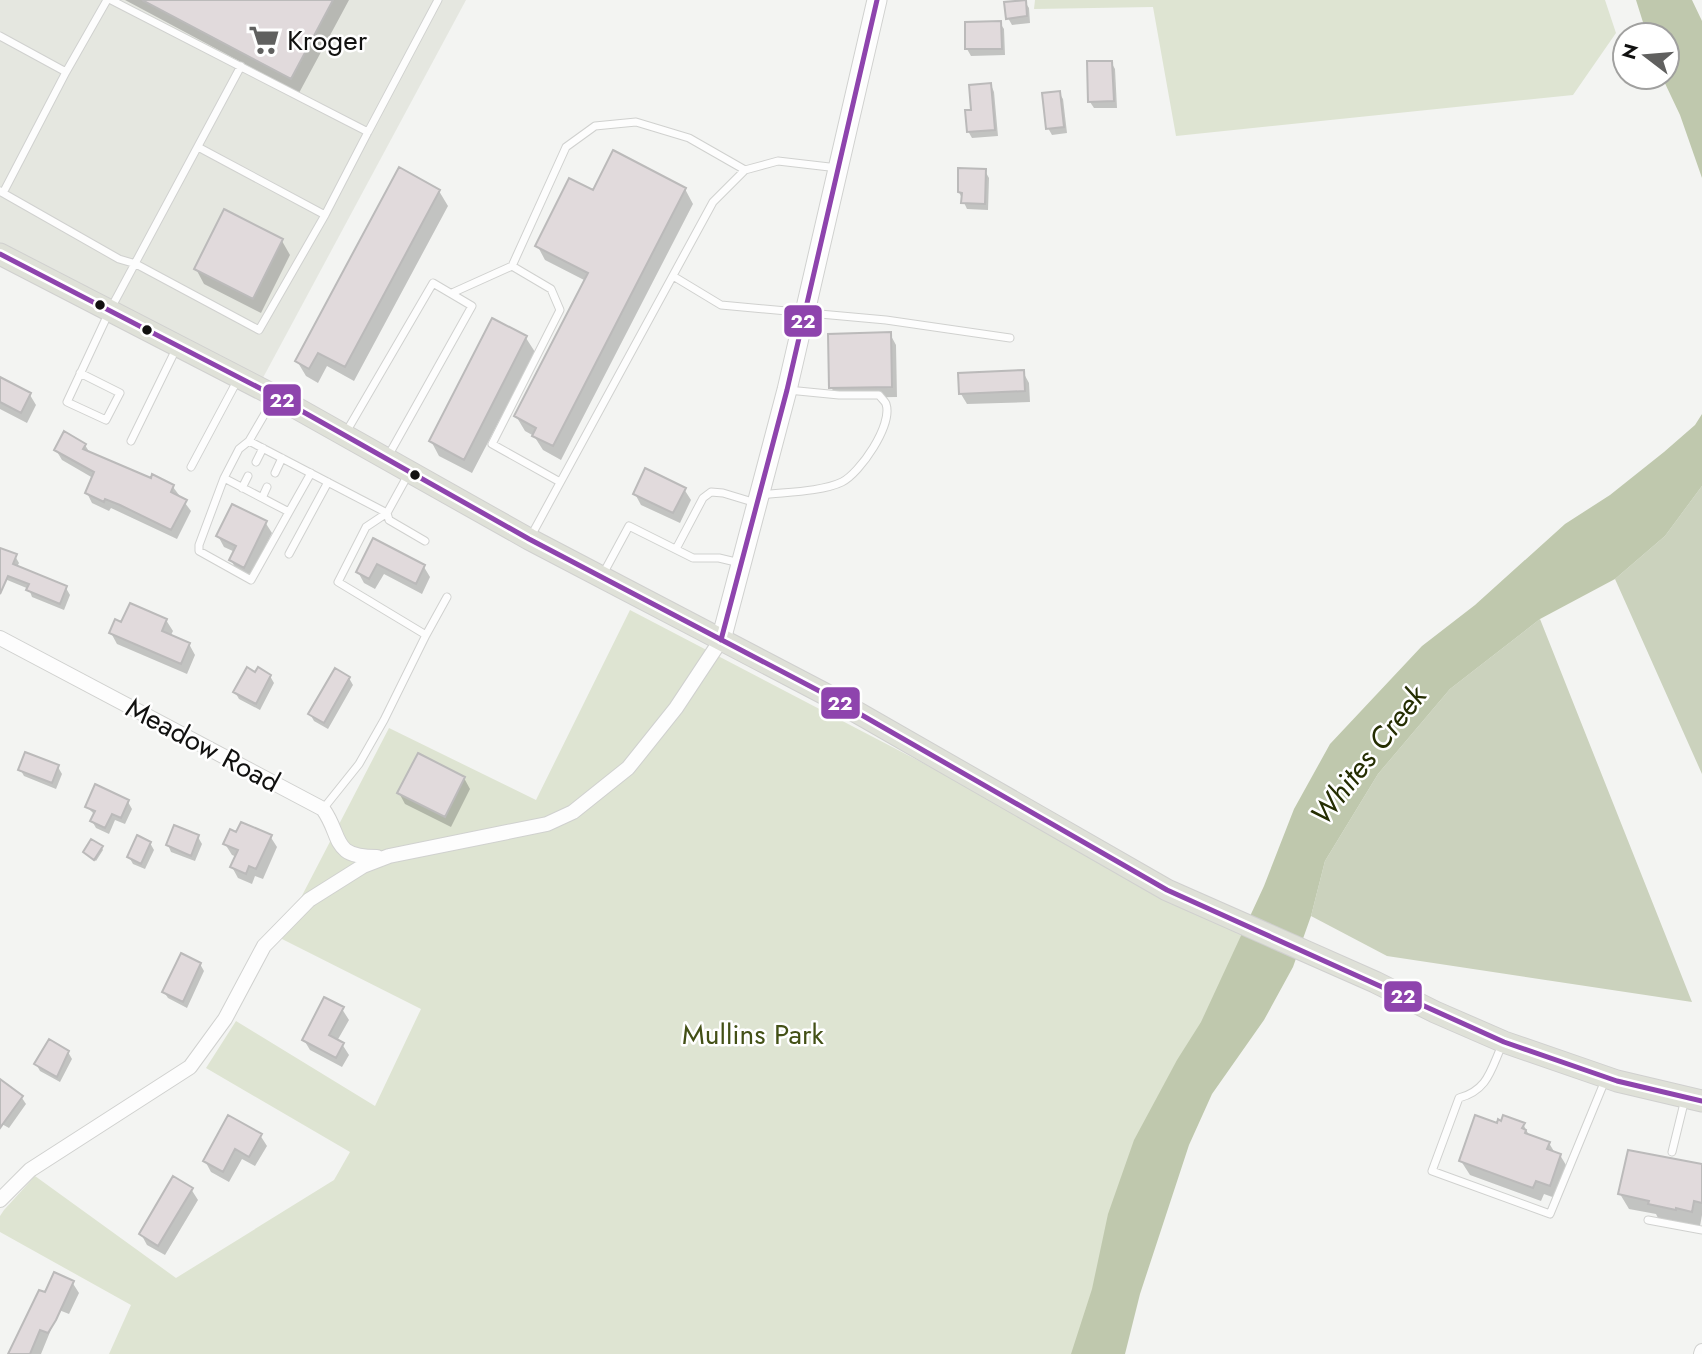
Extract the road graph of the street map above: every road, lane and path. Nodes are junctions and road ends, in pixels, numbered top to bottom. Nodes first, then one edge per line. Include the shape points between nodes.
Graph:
1 (109, 0) edge
2 (438, 0) edge
3 (877, 0) edge
4 (0, 36) edge
5 (241, 66) junction
6 (66, 72) junction
7 (368, 132) junction
8 (198, 147) junction
9 (839, 168) junction
10 (745, 170) junction
11 (1, 192) edge
12 (325, 215) junction
13 (0, 254) edge
14 (136, 264) junction
15 (512, 266) junction
16 (673, 275) junction
17 (452, 293) junction
18 (110, 310) junction
19 (805, 312) junction
20 (1010, 338) dead end
21 (178, 345) junction
22 (80, 373) junction
23 (239, 377) junction
24 (787, 390) junction
25 (275, 396) junction
26 (345, 435) junction
27 (131, 441) dead end
28 (250, 441) junction
29 (263, 448) junction
30 (282, 458) junction
31 (386, 459) junction
32 (256, 462) dead end
33 (191, 467) dead end
34 (275, 472) dead end
35 (410, 472) junction
36 (311, 473) junction
37 (248, 476) dead end
38 (224, 478) junction
39 (328, 482) junction
40 (560, 482) junction
41 (267, 487) dead end
42 (242, 488) junction
43 (262, 498) junction
44 (760, 500) junction
45 (289, 512) junction
46 (387, 513) junction
47 (529, 540) junction
48 (425, 541) dead end
49 (676, 549) junction
50 (289, 554) dead end
51 (742, 564) junction
52 (601, 577) junction
53 (447, 597) dead end
54 (426, 635) junction
55 (0, 638) edge
56 (721, 640) junction
57 (323, 808) junction
58 (389, 856) junction
59 (1504, 1042) junction
60 (1607, 1077) junction
61 (1694, 1099) edge
62 (1672, 1153) dead end
63 (0, 1200) edge
64 (1648, 1220) dead end
65 (1702, 1230) edge

1 - 5 lane
1 - 6 lane
2 - 7 lane
3 - 9 street
4 - 6 lane
5 - 7 lane
5 - 8 lane
6 - 11 lane
7 - 12 lane
8 - 12 lane
8 - 14 lane
9 - 10 lane via 778,161
9 - 19 street
10 - 15 lane via 689,138 636,122 595,126 566,147
10 - 16 lane via 713,202
11 - 14 lane via 119,259
12 - 14 lane via 259,330
13 - 18 main road
14 - 18 lane
15 - 17 lane
15 - 40 lane via 551,289 560,310 492,444
16 - 19 lane via 721,305
16 - 40 lane
17 - 26 lane via 433,283
17 - 31 lane via 472,306
18 - 21 main road
18 - 22 lane
19 - 20 lane
19 - 24 street
21 - 23 main road
21 - 27 lane
22 - 22 lane via 67,401 106,420 120,393
23 - 25 main road
23 - 33 lane
24 - 44 street
24 - 44 lane via 879,396 886,402 887,416 879,438 843,481
25 - 26 main road
25 - 28 lane
26 - 31 main road
28 - 29 lane
28 - 38 lane via 239,449
29 - 30 lane
29 - 32 lane
30 - 34 lane
30 - 36 lane
31 - 35 main road
35 - 46 lane
35 - 47 main road
36 - 39 lane
36 - 45 lane
37 - 42 lane
38 - 42 lane
38 - 45 lane via 199,551 251,580
39 - 46 lane
39 - 50 lane
40 - 47 lane
41 - 43 lane
42 - 43 lane
43 - 45 lane
44 - 49 lane via 711,492 703,498
44 - 51 street
46 - 48 lane via 388,520
46 - 54 lane via 366,527 338,582
47 - 52 main road
49 - 51 lane via 693,558
49 - 52 lane via 629,526
51 - 56 street
52 - 56 main road
53 - 54 lane
54 - 57 lane via 359,764
55 - 57 street, Meadow Road
56 - 58 street via 676,708 628,768 573,812 548,824
56 - 59 main road via 825,694 1167,890
57 - 58 street via 345,850 359,856
58 - 63 street via 363,866 309,900 264,946 225,1019 190,1067 30,1170
59 - 60 main road
59 - 60 lane via 1483,1085 1459,1098 1432,1171 1550,1214
60 - 61 main road
61 - 62 lane
64 - 65 lane

